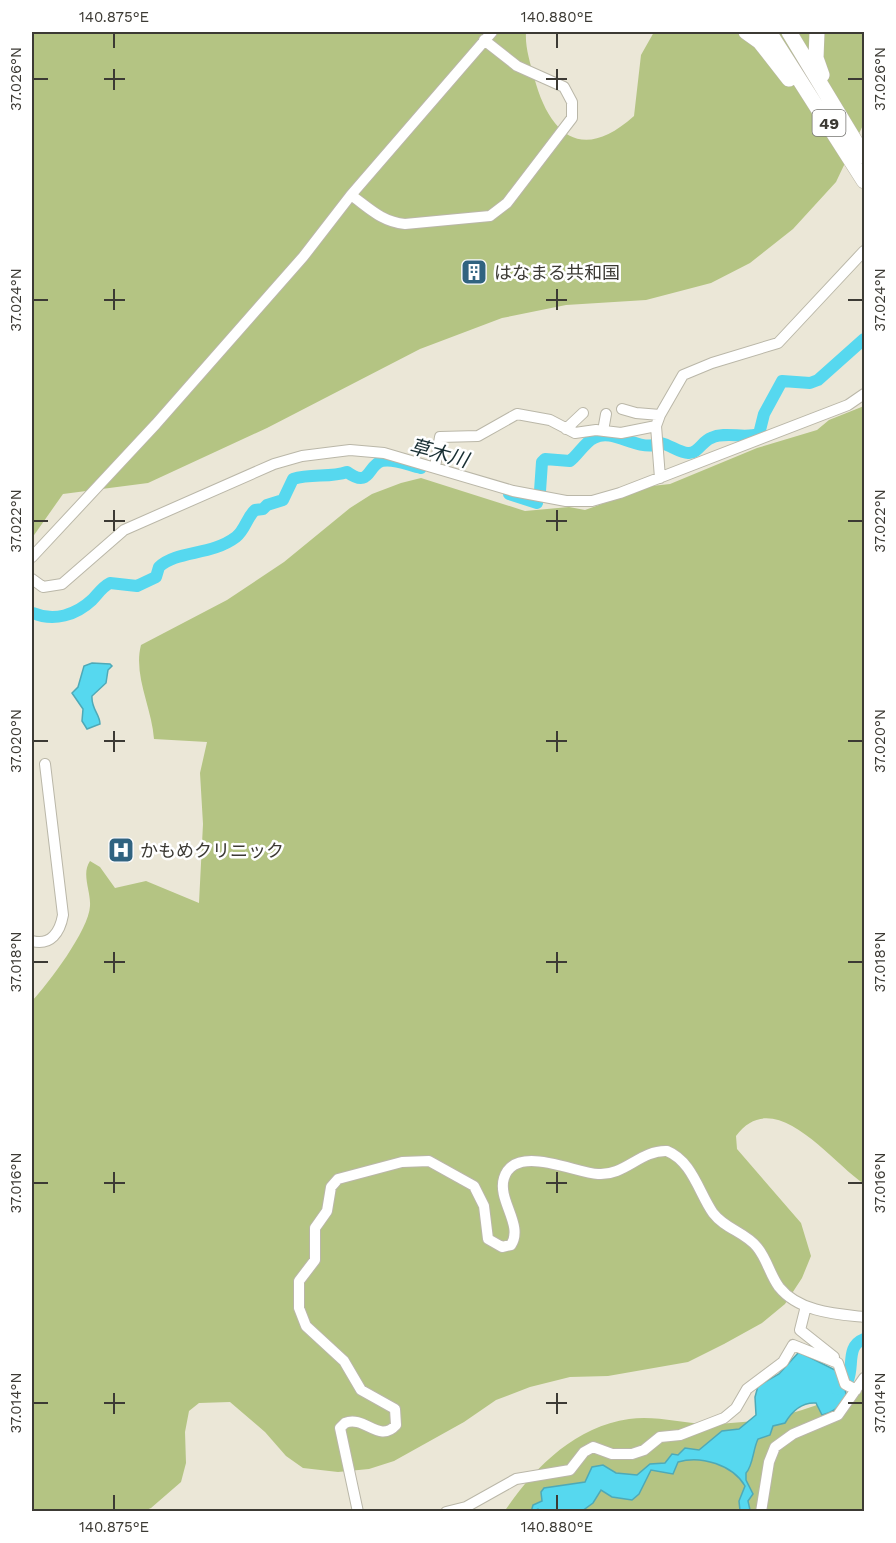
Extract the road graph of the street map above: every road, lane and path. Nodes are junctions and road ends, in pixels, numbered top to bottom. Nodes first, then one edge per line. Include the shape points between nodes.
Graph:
1 (492, 32) edge
2 (746, 32) edge
3 (769, 32) edge
4 (789, 32) edge
5 (817, 32) edge
6 (484, 40) junction
7 (838, 116) junction
8 (860, 168) edge
9 (351, 195) junction
10 (864, 251) edge
11 (864, 394) edge
12 (622, 409) dead end
13 (582, 413) dead end
14 (606, 414) dead end
15 (660, 415) junction
16 (656, 426) junction
17 (603, 431) junction
18 (567, 433) junction
19 (435, 467) junction
20 (660, 478) junction
21 (69, 519) junction
22 (32, 557) edge
23 (32, 566) edge
24 (32, 579) edge
25 (45, 764) dead end
26 (32, 941) edge
27 (806, 1306) junction
28 (864, 1317) edge
29 (839, 1364) junction
30 (864, 1378) edge
31 (856, 1390) junction
32 (358, 1512) edge
33 (446, 1512) edge
34 (761, 1512) edge

1 - 6 street
2 - 8 highway via 760,42
3 - 8 highway, 49
4 - 7 highway, 49
5 - 7 highway via 816,58
6 - 9 street
6 - 9 street via 517,66 564,87 572,102 572,118 507,202 490,216 405,224 380,217
7 - 8 highway, 49
9 - 21 street via 303,257
10 - 15 street via 778,343 682,375
11 - 20 street via 848,405
12 - 15 street
13 - 18 street
14 - 17 street
15 - 16 street
16 - 17 street via 621,433
16 - 20 street
17 - 18 street
18 - 19 street via 549,420 517,414 478,436 440,438
19 - 20 street via 513,491 566,501 602,499
19 - 24 street via 363,450 302,456 124,530 62,584 44,587
21 - 22 street
21 - 23 street
25 - 26 street via 63,915 53,937
27 - 28 street
27 - 29 street via 800,1330
27 - 32 street via 779,1287 757,1246 716,1216 694,1178 667,1151 648,1154 621,1171 602,1174 542,1161 515,1165 505,1175 502,1189 514,1239 511,1245 502,1247 488,1239 484,1206 474,1186 429,1161 402,1162 338,1179 331,1186 327,1211 315,1228 315,1260 299,1281 297,1296 308,1329 344,1361 361,1390 397,1413 396,1425 386,1433 357,1420 340,1428
29 - 31 street via 846,1384
29 - 33 street via 793,1345 783,1362 747,1389 736,1408 724,1418 680,1435 660,1437 632,1454 612,1454 593,1447 570,1470 516,1479 466,1507
30 - 31 street
31 - 34 street via 838,1415 784,1438 776,1447 769,1462

